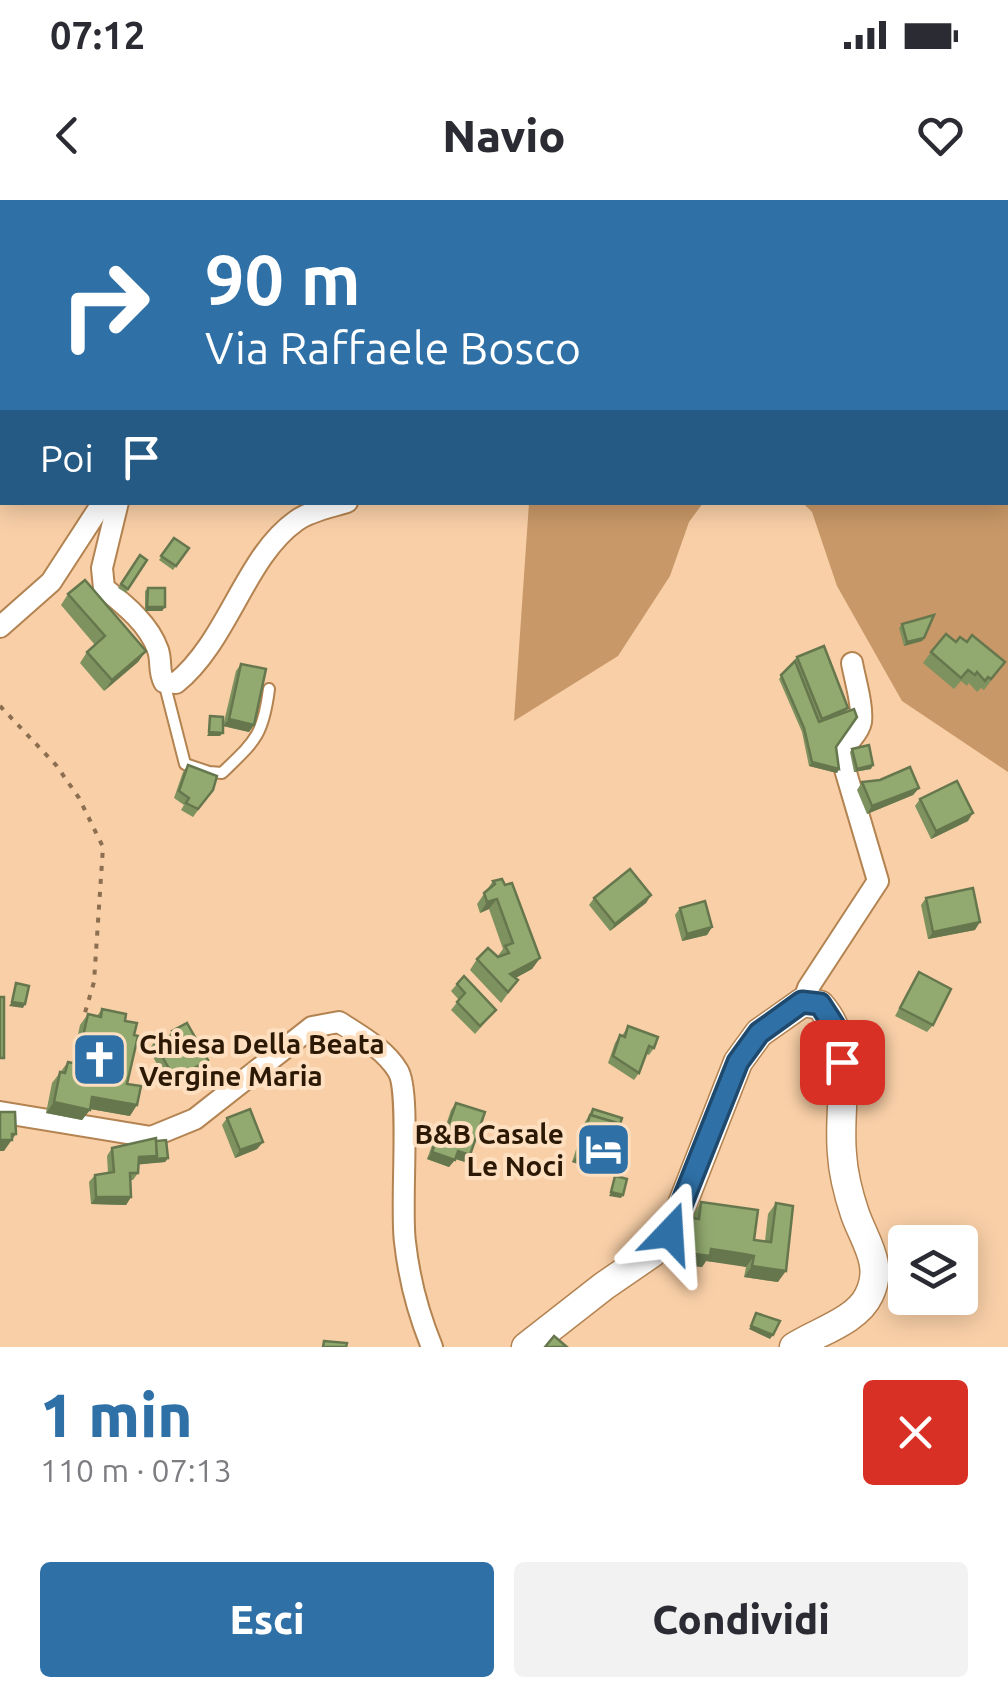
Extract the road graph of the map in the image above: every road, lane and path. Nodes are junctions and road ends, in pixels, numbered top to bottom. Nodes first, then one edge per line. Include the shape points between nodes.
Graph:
1 (100, 505) edge
2 (117, 505) edge
3 (338, 505) edge
4 (0, 627) edge
5 (852, 663) dead end
6 (164, 682) junction
7 (270, 689) dead end
8 (0, 706) edge
9 (802, 1002) junction
10 (84, 1016) edge
11 (0, 1112) edge
12 (432, 1347) edge
13 (526, 1347) edge
14 (794, 1347) edge

1 - 4 street via 51,582
2 - 6 street via 102,568 104,588 156,644
3 - 6 street via 296,520 262,558 192,670
5 - 9 street via 861,720 842,759 878,880
6 - 7 lane via 185,764 222,773 264,726
8 - 10 path via 56,765 103,847 94,982
9 - 13 street via 759,1033 738,1062 670,1233
9 - 14 street via 820,1004 840,1035 842,1154 875,1278 868,1299
11 - 12 street via 151,1137 195,1119 312,1027 338,1022 369,1041 400,1073 404,1240

